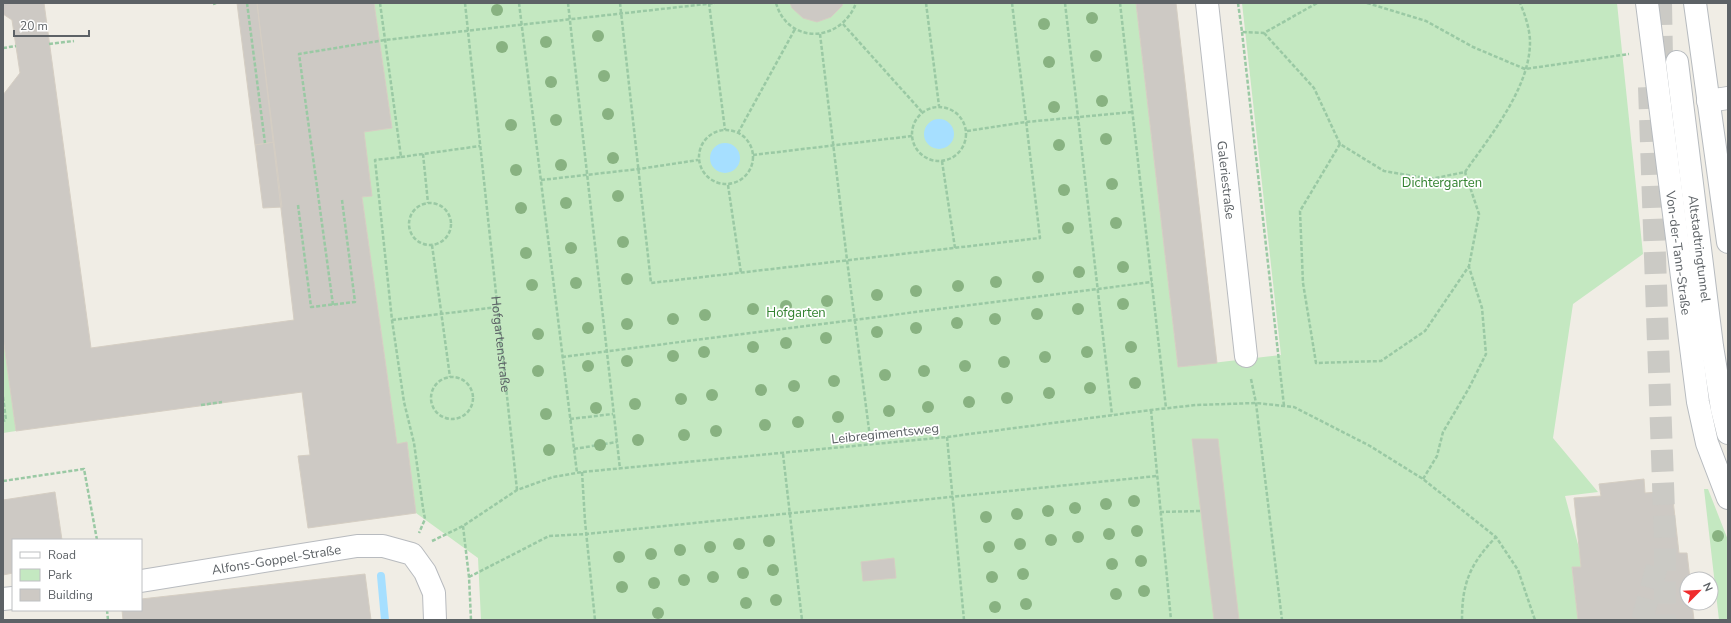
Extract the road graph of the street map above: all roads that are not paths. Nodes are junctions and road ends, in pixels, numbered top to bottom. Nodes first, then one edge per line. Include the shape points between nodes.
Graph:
1 (1207, 3) edge
2 (1647, 3) edge
3 (1695, 3) edge
4 (1677, 62) tunnel mouth
5 (1718, 99) edge
6 (1728, 242) edge
7 (1246, 356) dead end
8 (1728, 433) edge
9 (1728, 498) edge
10 (142, 581) edge
11 (435, 620) edge

1 - 7 main road, Galeriestraße
2 - 9 main road, Von-der-Tann-Straße via 1698,402 1707,443
3 - 5 main road
4 - 8 main road, Altstadtringtunnel via 1712,346
5 - 6 main road
10 - 11 main road, Alfons-Goppel-Straße via 357,546 383,546 412,554 425,572 434,593

